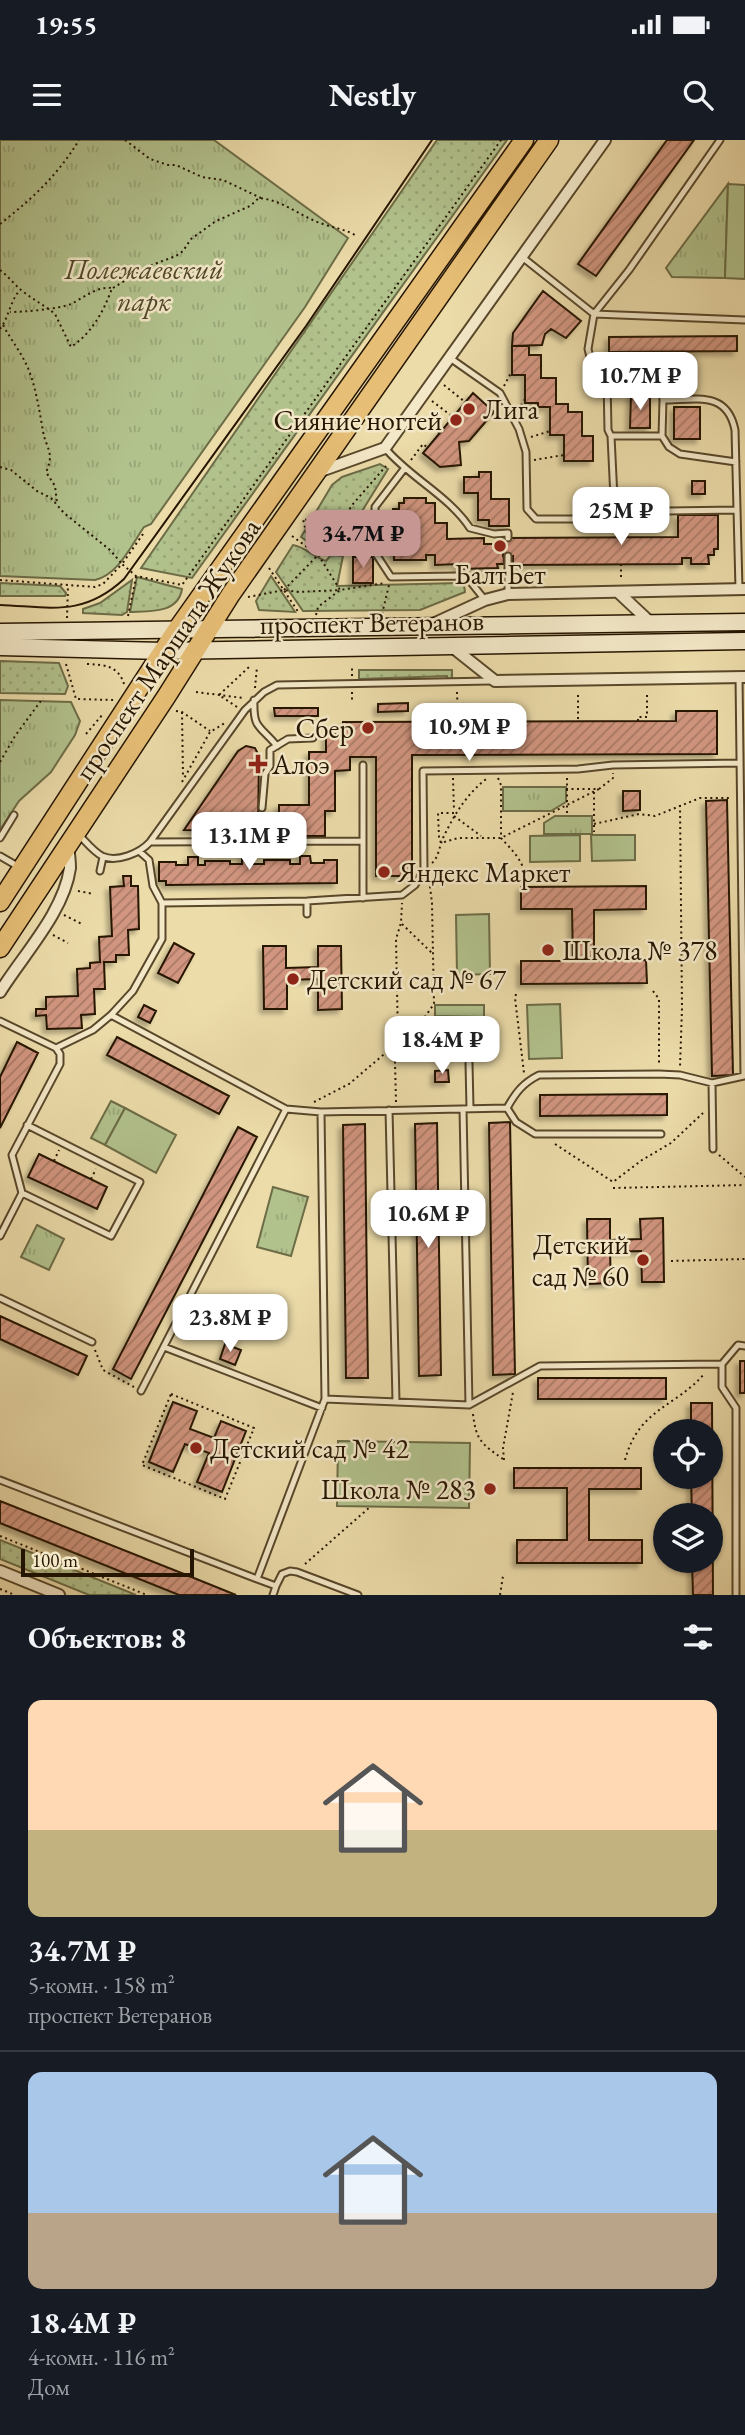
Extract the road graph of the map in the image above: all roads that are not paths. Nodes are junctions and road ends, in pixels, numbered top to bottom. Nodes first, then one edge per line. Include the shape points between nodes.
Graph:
1 (524, 140) edge
2 (549, 140) edge
3 (605, 140) edge
4 (720, 140) edge
5 (522, 257) junction
6 (594, 314) junction
7 (745, 320) edge
8 (450, 358) junction
9 (607, 381) junction
10 (663, 400) junction
11 (611, 436) junction
12 (662, 436) junction
13 (384, 447) junction
14 (736, 462) junction
15 (404, 469) junction
16 (318, 472) junction
17 (737, 510) junction
18 (615, 519) junction
19 (741, 525) edge
20 (621, 537) dead end
21 (508, 538) dead end
22 (508, 556) dead end
23 (742, 589) edge
24 (619, 593) junction
25 (508, 594) junction
26 (485, 600) junction
27 (745, 622) edge
28 (651, 624) junction
29 (429, 626) junction
30 (176, 631) junction
31 (208, 631) junction
32 (0, 632) edge
33 (745, 641) edge
34 (451, 646) junction
35 (0, 647) edge
36 (163, 651) junction
37 (196, 651) junction
38 (742, 677) edge
39 (495, 681) junction
40 (254, 700) junction
41 (743, 737) edge
42 (313, 738) dead end
43 (277, 746) junction
44 (740, 762) junction
45 (363, 765) dead end
46 (262, 808) dead end
47 (14, 815) dead end
48 (72, 837) junction
49 (0, 838) edge
50 (363, 841) junction
51 (150, 842) junction
52 (140, 852) junction
53 (0, 856) edge
54 (103, 857) junction
55 (21, 869) junction
56 (100, 871) dead end
57 (363, 898) junction
58 (307, 901) junction
59 (0, 902) edge
60 (162, 903) junction
61 (307, 914) dead end
62 (0, 948) edge
63 (0, 992) edge
64 (111, 1015) junction
65 (0, 1021) edge
66 (56, 1048) junction
67 (469, 1063) dead end
68 (745, 1076) edge
69 (712, 1083) junction
70 (470, 1108) junction
71 (507, 1108) junction
72 (286, 1109) junction
73 (463, 1109) junction
74 (389, 1110) junction
75 (321, 1112) junction
76 (26, 1125) junction
77 (661, 1134) dead end
78 (713, 1149) road end
79 (22, 1193) junction
80 (0, 1236) edge
81 (0, 1298) edge
82 (92, 1342) road end
83 (745, 1346) edge
84 (164, 1348) junction
85 (722, 1364) junction
86 (141, 1391) road end
87 (325, 1399) junction
88 (396, 1401) junction
89 (469, 1405) junction
90 (322, 1408) junction
91 (736, 1420) junction
92 (745, 1420) edge
93 (0, 1480) edge
94 (0, 1572) edge
95 (257, 1579) junction
96 (276, 1586) junction
97 (59, 1595) edge
98 (273, 1595) edge
99 (358, 1595) edge
100 (736, 1595) edge

1 - 30 main road, проспект Маршала Жукова
2 - 16 main road, проспект Маршала Жукова
3 - 5 street
4 - 6 lane
5 - 6 lane
5 - 8 street
6 - 7 lane
6 - 9 lane via 591,361
8 - 13 street
8 - 18 lane via 500,393 514,417 523,440 531,515 536,519
9 - 10 lane via 654,380 662,387
9 - 11 lane
10 - 12 lane
10 - 14 lane via 723,404 732,416
11 - 12 lane
11 - 18 lane
12 - 14 lane via 680,454
13 - 15 lane
13 - 16 street
14 - 17 lane
15 - 21 lane via 457,509 470,528 508,533
15 - 26 lane via 375,507 376,554 391,577 458,576 469,580
16 - 31 main road, проспект Маршала Жукова
17 - 18 lane via 668,511 659,519
17 - 19 lane
18 - 20 lane
19 - 23 lane
22 - 25 lane
23 - 24 street
24 - 25 street
24 - 28 street
25 - 26 street
26 - 29 street
27 - 28 main road, проспект Ветеранов
28 - 29 main road, проспект Ветеранов
29 - 31 main road, проспект Ветеранов
30 - 31 main road, проспект Ветеранов
30 - 32 main road, проспект Ветеранов
30 - 36 main road, проспект Маршала Жукова
31 - 37 main road, проспект Маршала Жукова
33 - 34 main road, проспект Ветеранов
34 - 37 main road, проспект Ветеранов
34 - 39 street
35 - 36 main road, проспект Ветеранов
36 - 37 main road, проспект Ветеранов
36 - 55 main road, проспект Маршала Жукова
37 - 48 main road, проспект Маршала Жукова
38 - 39 street
38 - 41 lane
39 - 40 lane via 277,685
40 - 43 lane via 253,718
40 - 51 lane
41 - 44 lane
42 - 43 lane via 288,738
43 - 46 lane via 270,750
44 - 57 lane via 423,771 424,870 402,895
44 - 68 lane
45 - 50 lane
47 - 49 lane
48 - 54 lane
48 - 62 main road, проспект Маршала Жукова
48 - 63 street via 70,867 58,902
50 - 51 lane
50 - 57 lane
51 - 52 lane
52 - 54 lane
52 - 60 lane via 149,860 153,886
53 - 55 lane
54 - 56 lane
55 - 59 main road, проспект Маршала Жукова
57 - 58 lane
58 - 60 lane
58 - 61 lane
60 - 64 lane via 162,939 133,991
64 - 66 lane via 93,1030
64 - 72 lane
65 - 66 lane
66 - 76 lane via 60,1064
67 - 70 lane
68 - 69 lane
69 - 71 lane via 680,1074 539,1075 517,1090
69 - 78 lane
70 - 71 lane
70 - 73 lane
71 - 77 lane via 526,1130 546,1135
72 - 75 lane
72 - 84 lane
73 - 74 lane
73 - 89 lane
74 - 75 lane
74 - 88 lane
75 - 87 lane
76 - 79 lane via 12,1155
76 - 79 lane via 140,1182 111,1236
79 - 80 lane
81 - 82 lane
83 - 85 lane via 738,1345
84 - 86 lane
84 - 90 lane
85 - 89 lane via 540,1366
85 - 91 lane via 722,1387 736,1408
87 - 88 lane
87 - 90 lane
88 - 89 lane
90 - 95 lane
91 - 92 lane
91 - 100 lane
93 - 95 lane
94 - 97 street
95 - 96 lane
96 - 98 lane
96 - 99 lane via 289,1571

